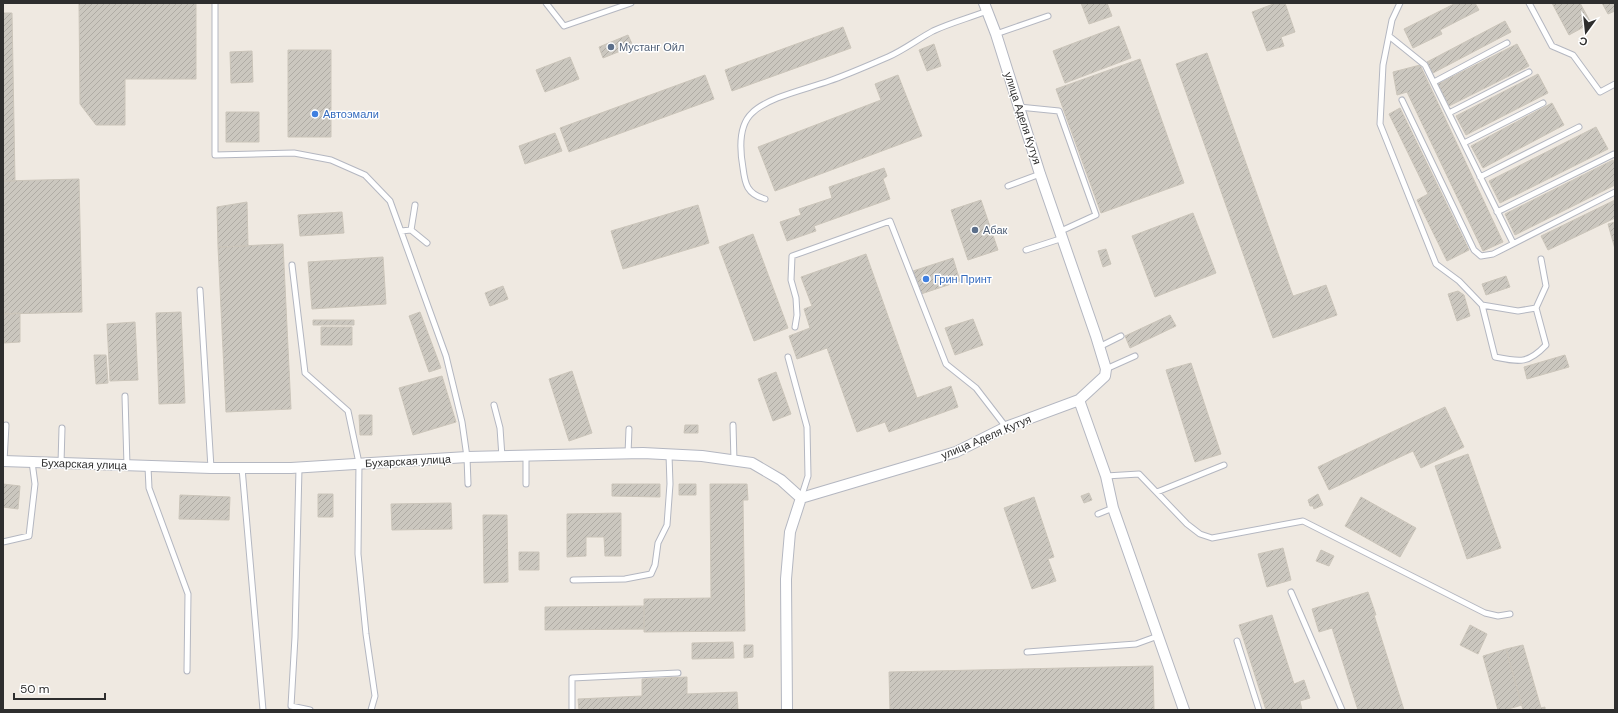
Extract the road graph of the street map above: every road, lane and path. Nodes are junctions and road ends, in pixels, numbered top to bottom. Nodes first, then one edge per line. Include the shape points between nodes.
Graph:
1 (215, 3) edge
2 (546, 3) edge
3 (632, 3) edge
4 (1400, 3) edge
5 (1529, 3) edge
6 (986, 7) edge
7 (1048, 16) dead end
8 (996, 34) junction
9 (1389, 36) junction
10 (1506, 43) dead end
11 (1528, 72) dead end
12 (1434, 82) junction
13 (1615, 84) edge
14 (1402, 100) dead end
15 (1543, 103) dead end
16 (1019, 107) junction
17 (1449, 113) junction
18 (1579, 127) dead end
19 (1464, 143) junction
20 (1614, 154) dead end
21 (1040, 174) junction
22 (1480, 177) junction
23 (1008, 186) dead end
24 (1615, 192) edge
25 (765, 199) dead end
26 (415, 205) dead end
27 (1497, 212) junction
28 (412, 230) junction
29 (401, 231) junction
30 (1062, 235) junction
31 (427, 243) dead end
32 (1513, 243) junction
33 (1026, 250) dead end
34 (1541, 259) dead end
35 (292, 265) dead end
36 (200, 290) dead end
37 (1482, 305) junction
38 (1536, 308) junction
39 (794, 327) dead end
40 (1121, 336) dead end
41 (1099, 347) junction
42 (1135, 356) dead end
43 (788, 357) dead end
44 (1106, 369) junction
45 (125, 396) dead end
46 (1079, 400) junction
47 (494, 404) dead end
48 (6, 425) dead end
49 (733, 425) dead end
50 (1006, 427) junction
51 (62, 428) dead end
52 (629, 429) dead end
53 (628, 454) junction
54 (669, 455) junction
55 (526, 456) junction
56 (502, 457) junction
57 (467, 458) junction
58 (4, 461) edge
59 (734, 461) junction
60 (32, 462) junction
61 (61, 463) junction
62 (360, 463) junction
63 (1224, 465) dead end
64 (127, 466) junction
65 (148, 467) junction
66 (211, 468) junction
67 (242, 468) junction
68 (299, 468) junction
69 (1106, 476) junction
70 (468, 484) dead end
71 (526, 484) dead end
72 (1157, 492) junction
73 (801, 498) junction
74 (1113, 508) junction
75 (1098, 514) dead end
76 (3, 542) edge
77 (573, 580) dead end
78 (1291, 592) dead end
79 (1510, 614) dead end
80 (1158, 636) junction
81 (1237, 641) dead end
82 (1027, 652) dead end
83 (187, 671) dead end
84 (678, 673) dead end
85 (264, 710) edge
86 (310, 710) edge
87 (371, 710) edge
88 (572, 710) edge
89 (787, 710) edge
90 (1184, 710) edge
91 (1258, 710) edge
92 (1342, 710) edge

1 - 29 lane via 215,155 294,152 332,160 365,175 390,201
2 - 3 lane via 564,26
4 - 9 lane via 1392,20
5 - 13 lane via 1552,46 1573,55 1600,92
6 - 8 street, улица Аделя Кутуя
6 - 25 lane via 890,56 766,102 751,113 741,137 741,157 747,187 755,196
7 - 8 lane
8 - 16 street, улица Аделя Кутуя
9 - 12 lane via 1426,65
9 - 37 lane via 1383,65 1380,124 1436,264 1459,281
10 - 12 lane
11 - 17 lane
12 - 17 lane
14 - 32 lane via 1474,250 1481,256 1494,254
15 - 19 lane
16 - 21 street, улица Аделя Кутуя
16 - 30 lane via 1059,111 1096,215
17 - 19 lane
18 - 22 lane
19 - 22 lane
20 - 27 lane
21 - 23 lane
21 - 30 street, улица Аделя Кутуя
22 - 27 lane
24 - 32 lane
26 - 28 lane
27 - 32 lane
28 - 29 lane
28 - 31 lane
29 - 57 lane via 446,356 462,422
30 - 33 lane
30 - 41 street, улица Аделя Кутуя
34 - 38 lane via 1546,286
35 - 62 lane via 305,373 348,410
36 - 66 lane
37 - 38 lane via 1518,311
37 - 38 lane via 1495,357 1517,362 1536,356 1546,345
39 - 50 lane via 797,315 791,280 792,256 890,221 946,364 976,388
40 - 41 lane
41 - 44 street, улица Аделя Кутуя
42 - 44 lane
43 - 73 lane via 807,427 808,476
44 - 46 street, улица Аделя Кутуя via 1105,376
45 - 64 lane
46 - 50 street, улица Аделя Кутуя
46 - 69 street
47 - 56 lane via 500,428
48 - 58 lane
49 - 59 lane
50 - 73 street, улица Аделя Кутуя via 956,452
51 - 61 lane
52 - 53 lane
53 - 54 street, Бухарская улица
53 - 55 street, Бухарская улица
54 - 59 street, Бухарская улица via 702,456
54 - 77 lane via 667,525 658,543 655,566 651,574 625,579
55 - 56 street, Бухарская улица
55 - 71 lane
56 - 57 street, Бухарская улица
57 - 62 street, Бухарская улица
57 - 70 lane
58 - 60 street, Бухарская улица
59 - 73 street, Бухарская улица via 752,463 781,480
60 - 61 street, Бухарская улица
60 - 76 lane via 35,484 29,536
61 - 64 street, Бухарская улица
62 - 68 street, Бухарская улица
62 - 87 lane via 358,554 375,696
63 - 72 lane
64 - 65 street, Бухарская улица
65 - 66 street, Бухарская улица
65 - 83 lane via 149,488 188,594
66 - 67 street, Бухарская улица
67 - 68 street, Бухарская улица
67 - 85 lane
68 - 86 lane via 291,706
69 - 72 lane via 1139,474
69 - 74 street
72 - 79 lane via 1200,534 1212,538 1303,521 1486,613 1498,616
73 - 89 street via 790,532 787,571
74 - 75 lane
74 - 80 street
78 - 92 lane
80 - 82 lane via 1136,644
80 - 90 street
81 - 91 lane
84 - 88 lane via 572,678

